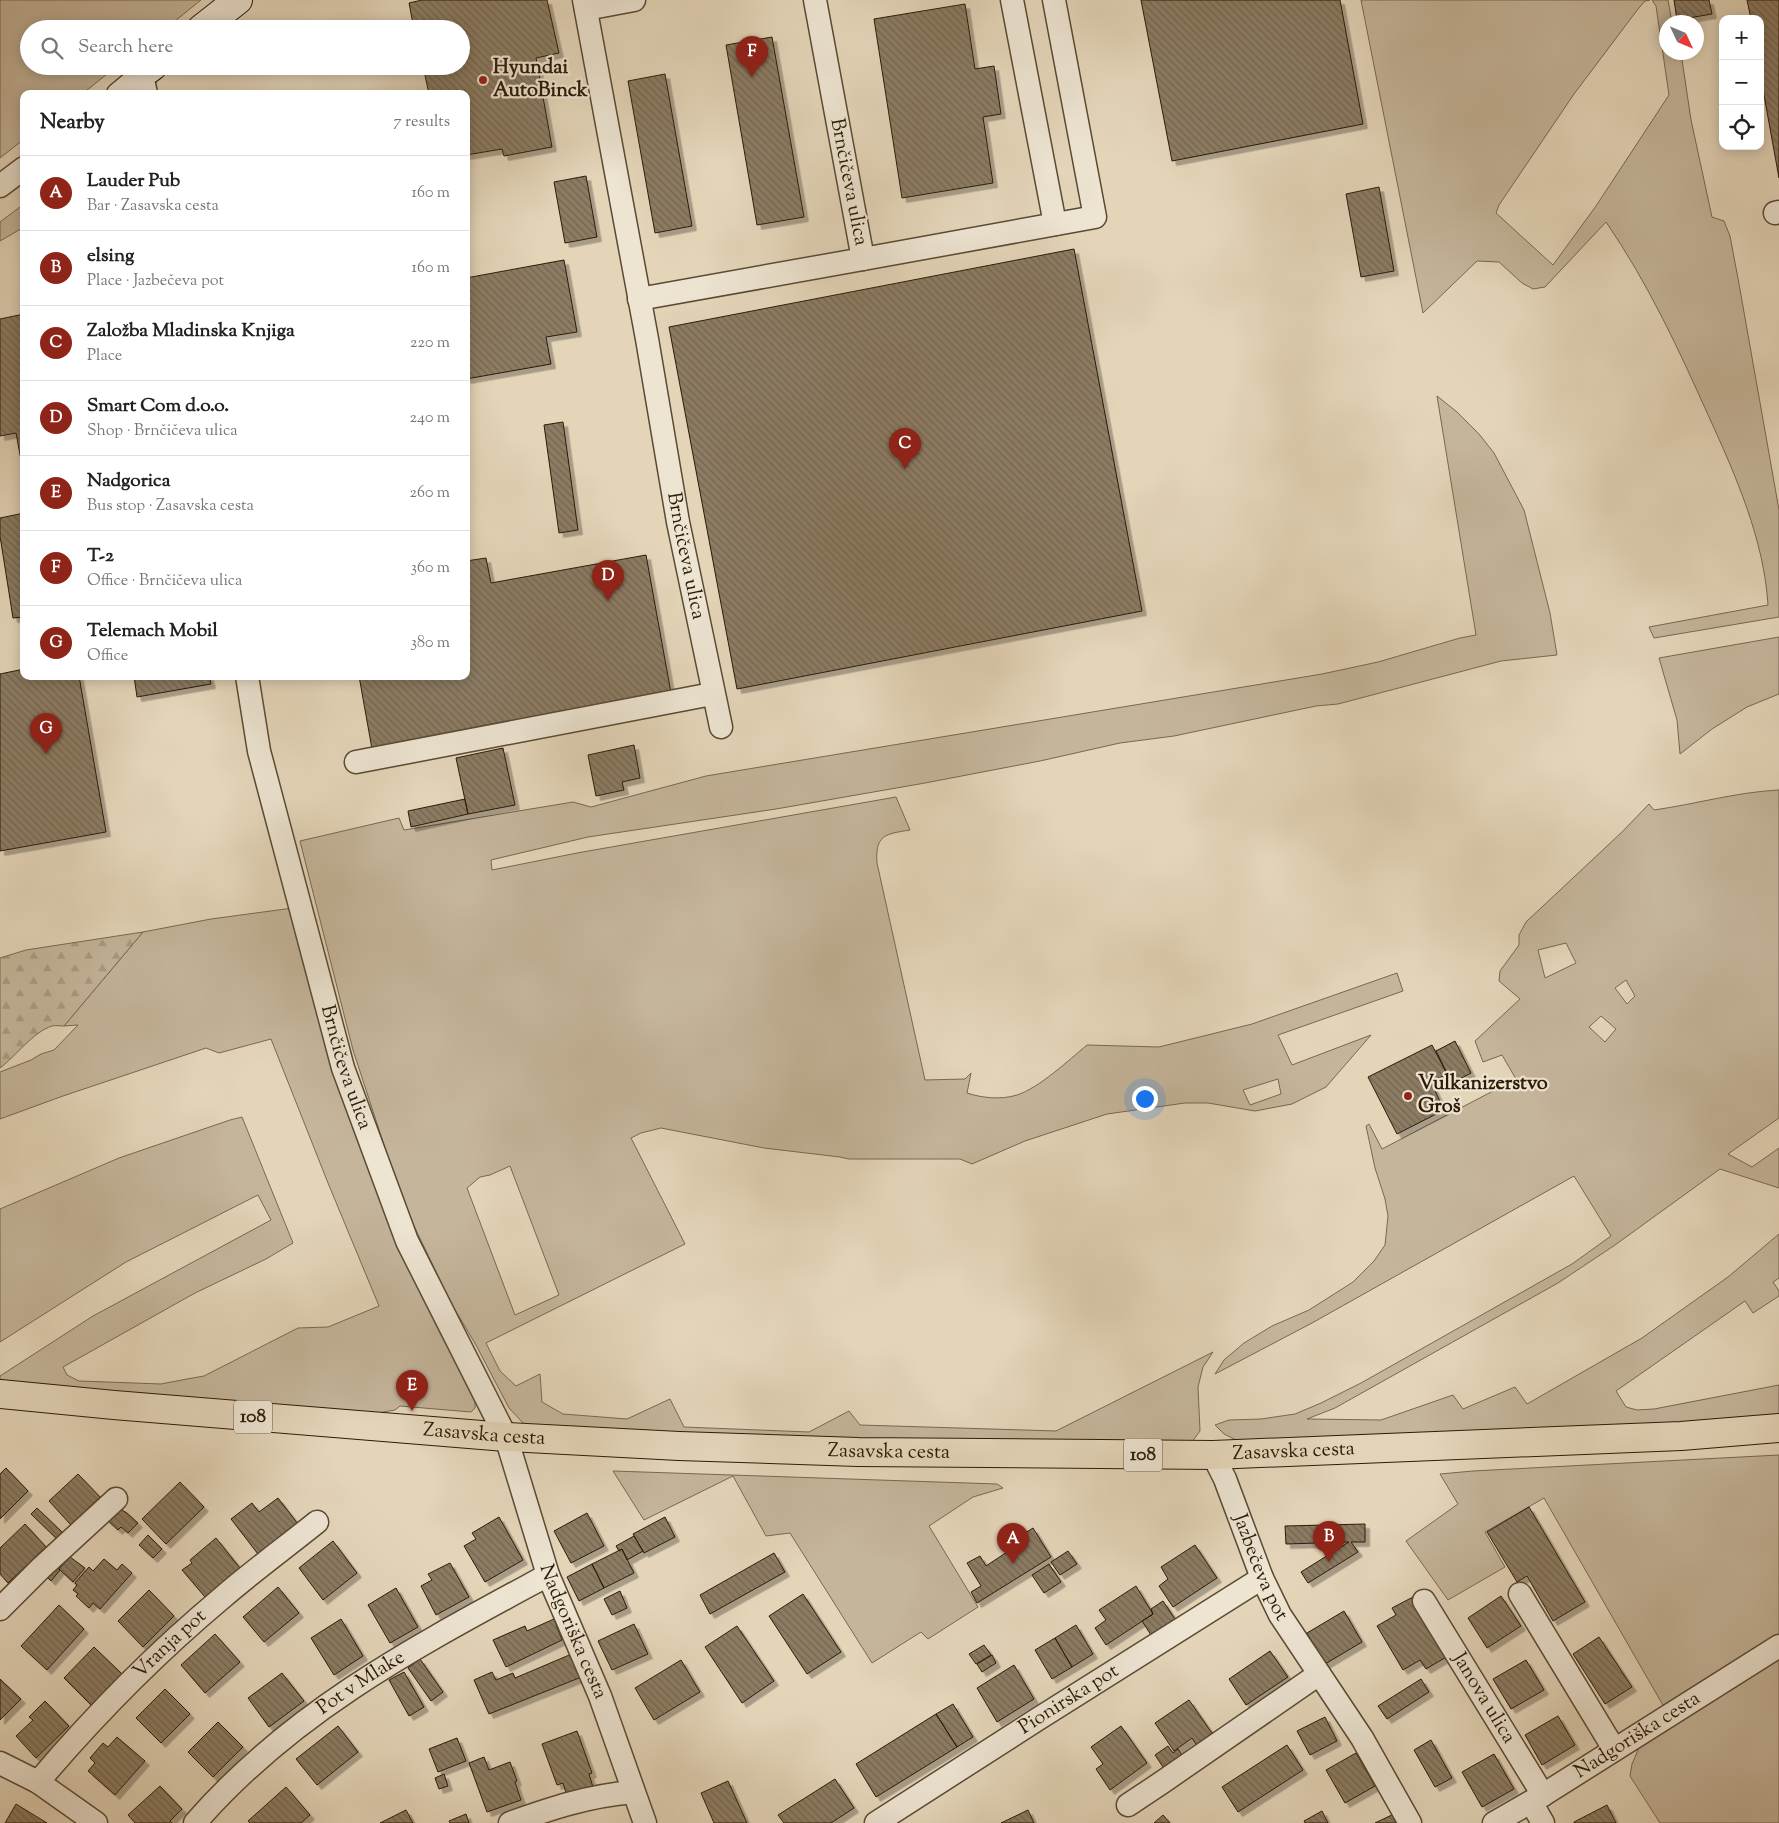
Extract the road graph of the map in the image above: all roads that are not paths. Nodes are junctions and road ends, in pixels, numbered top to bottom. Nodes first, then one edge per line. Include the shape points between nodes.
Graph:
1 (238, 0) edge
2 (634, 0) edge
3 (815, 0) edge
4 (1012, 0) edge
5 (1054, 0) edge
6 (585, 5) edge
7 (212, 20) edge
8 (147, 78) edge
9 (125, 90) edge
10 (20, 171) edge
11 (0, 186) edge
12 (1055, 224) junction
13 (863, 259) junction
14 (639, 299) junction
15 (248, 680) edge
16 (712, 694) junction
17 (720, 727) dead end
18 (356, 762) dead end
19 (0, 1394) edge
20 (1779, 1428) edge
21 (506, 1437) junction
22 (1213, 1455) junction
23 (116, 1499) dead end
24 (318, 1522) dead end
25 (548, 1574) junction
26 (1262, 1578) junction
27 (1520, 1594) dead end
28 (1424, 1601) dead end
29 (0, 1610) edge
30 (1779, 1646) edge
31 (1319, 1674) junction
32 (1614, 1749) junction
33 (0, 1763) edge
34 (38, 1782) junction
35 (633, 1792) junction
36 (1536, 1798) junction
37 (1128, 1805) dead end
38 (96, 1823) edge
39 (195, 1823) edge
40 (510, 1823) edge
41 (645, 1823) edge
42 (876, 1823) edge
43 (1410, 1823) edge
44 (1494, 1823) edge
45 (1543, 1823) edge

1 - 7 street
2 - 6 street, Brnčičeva ulica
3 - 13 street, Brnčičeva ulica
4 - 12 street
5 - 12 street via 1095,217
6 - 14 street, Brnčičeva ulica
8 - 9 street
10 - 11 street
12 - 13 street
13 - 14 street, Brnčičeva ulica
14 - 16 street, Brnčičeva ulica
15 - 21 street, Brnčičeva ulica via 260,751 343,1068 406,1241
16 - 17 street, Brnčičeva ulica
16 - 18 street
19 - 21 main road, Zasavska cesta / 108
20 - 22 main road, Zasavska cesta / 108 via 1671,1437
21 - 22 main road, Zasavska cesta / 108 via 858,1452
21 - 25 street, Nadgoriška cesta
22 - 26 street, Jazbečeva pot
23 - 29 street
24 - 34 street, Vranja pot via 169,1644 76,1736
25 - 35 street, Nadgoriška cesta via 600,1696
25 - 39 street, Pot v Mlake via 389,1663 340,1695 251,1764
26 - 31 street, Jazbečeva pot via 1280,1615
26 - 42 street, Pionirska pot
27 - 32 street
28 - 36 street, Janova ulica
30 - 32 street, Nadgoriška cesta
31 - 37 street
31 - 43 street, Jazbečeva pot via 1362,1738
32 - 36 street, Nadgoriška cesta
33 - 34 street
34 - 38 street
35 - 40 street via 562,1804
35 - 41 street, Nadgoriška cesta
36 - 44 street, Nadgoriška cesta
36 - 45 street, Janova ulica

